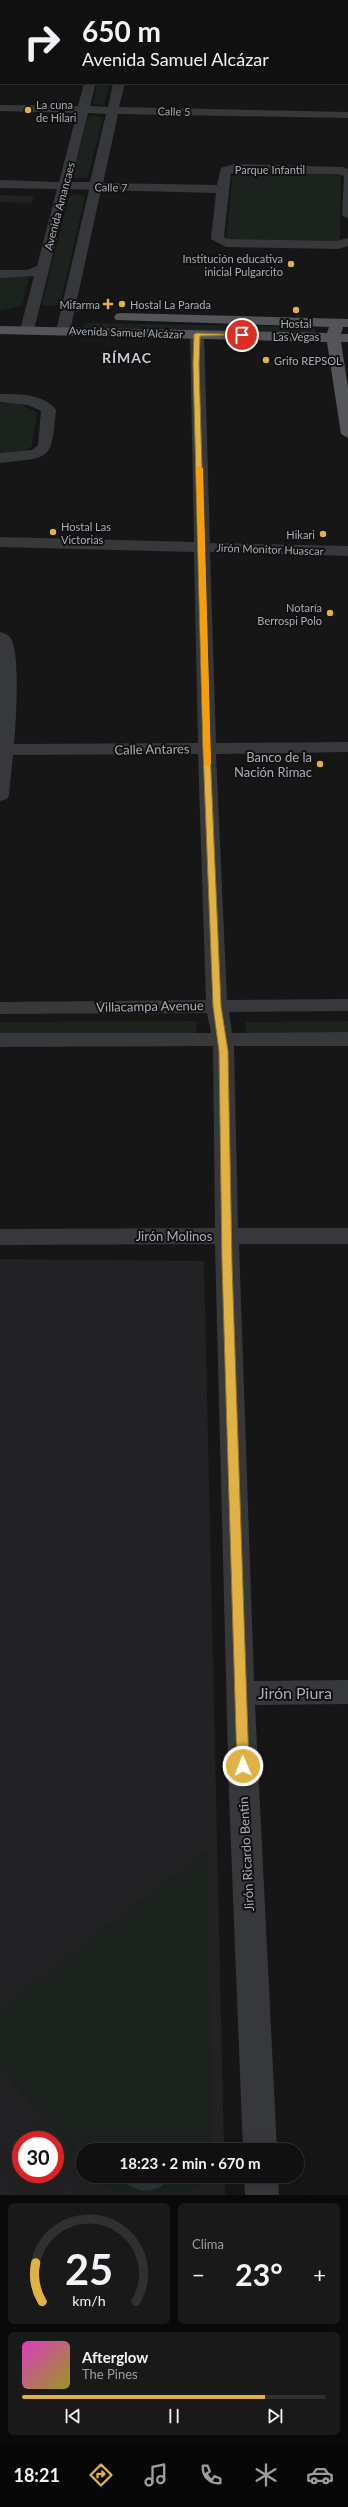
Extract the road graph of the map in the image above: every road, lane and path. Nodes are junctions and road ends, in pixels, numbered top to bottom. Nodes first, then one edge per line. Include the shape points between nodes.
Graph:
1 (90, 84) edge
2 (119, 84) edge
3 (0, 108) edge
4 (83, 109) junction
5 (113, 110) junction
6 (348, 115) edge
7 (348, 173) edge
8 (348, 178) edge
9 (0, 184) edge
10 (64, 186) junction
11 (96, 186) junction
12 (223, 189) junction
13 (348, 193) edge
14 (348, 215) edge
15 (348, 242) edge
16 (42, 269) junction
17 (0, 274) edge
18 (16, 315) dead end
19 (31, 315) junction
20 (66, 316) junction
21 (81, 316) dead end
22 (111, 317) dead end
23 (342, 322) edge
24 (0, 330) edge
25 (27, 330) junction
26 (63, 331) junction
27 (197, 334) junction
28 (333, 338) junction
29 (348, 338) edge
30 (0, 398) edge
31 (348, 434) edge
32 (0, 458) edge
33 (0, 542) edge
34 (202, 547) junction
35 (348, 551) edge
36 (0, 637) edge
37 (348, 747) edge
38 (207, 749) junction
39 (5, 750) junction
40 (0, 795) edge
41 (348, 1005) edge
42 (217, 1006) junction
43 (0, 1008) edge
44 (348, 1039) edge
45 (0, 1040) edge
46 (223, 1040) junction
47 (227, 1236) junction
48 (348, 1236) edge
49 (0, 1237) edge
50 (348, 1692) edge
51 (241, 1693) junction
52 (260, 2143) edge
53 (261, 2183) edge
54 (262, 2195) edge

1 - 4 street, Avenida Amancaes
2 - 5 street
3 - 4 street, Calle 5
4 - 5 street, Calle 5
4 - 10 street, Avenida Amancaes
5 - 6 street, Calle 5
5 - 11 street
7 - 12 street, Parque Infantil via 339,170 234,168 225,171
8 - 13 street
9 - 10 street, Calle 7
10 - 11 street, Calle 7
10 - 16 street, Avenida Amancaes
11 - 12 street, Calle 7
11 - 20 street
12 - 15 street, Parque Infantil via 217,239 226,243 338,245
13 - 14 street
16 - 17 street via 23,274
16 - 19 street, Avenida Amancaes
18 - 19 main road, Avenida Samuel Alcázar
19 - 20 main road, Avenida Samuel Alcázar
19 - 25 street, Avenida Amancaes
20 - 21 main road, Avenida Samuel Alcázar
20 - 26 street
22 - 23 main road, Avenida Samuel Alcázar
23 - 28 main road
24 - 25 main road, Avenida Samuel Alcázar
25 - 26 main road, Avenida Samuel Alcázar
26 - 27 main road, Avenida Samuel Alcázar
27 - 28 main road, Avenida Samuel Alcázar
27 - 34 street, Jirón Ricardo Bentin
28 - 29 main road, Avenida Samuel Alcázar
28 - 31 main road
30 - 32 street via 23,399 42,404 49,410 45,446 36,454
33 - 34 street, Jirón Monitor Huascar
34 - 35 street, Jirón Monitor Huascar
34 - 38 street, Jirón Ricardo Bentin
36 - 39 street via 4,641 6,658
37 - 38 street, Calle Antares
38 - 39 street, Calle Antares
38 - 42 street, Jirón Ricardo Bentin
39 - 40 street
41 - 42 street, Villacampa Avenue
42 - 43 street, Villacampa Avenue
42 - 46 street, Jirón Ricardo Bentin
44 - 46 street
45 - 46 street
46 - 47 street, Jirón Ricardo Bentin
47 - 48 street, Jirón Molinos
47 - 49 street, Jirón Molinos
47 - 51 street, Jirón Ricardo Bentin
50 - 51 street, Jirón Piura
51 - 52 street, Jirón Ricardo Bentin
53 - 54 street

